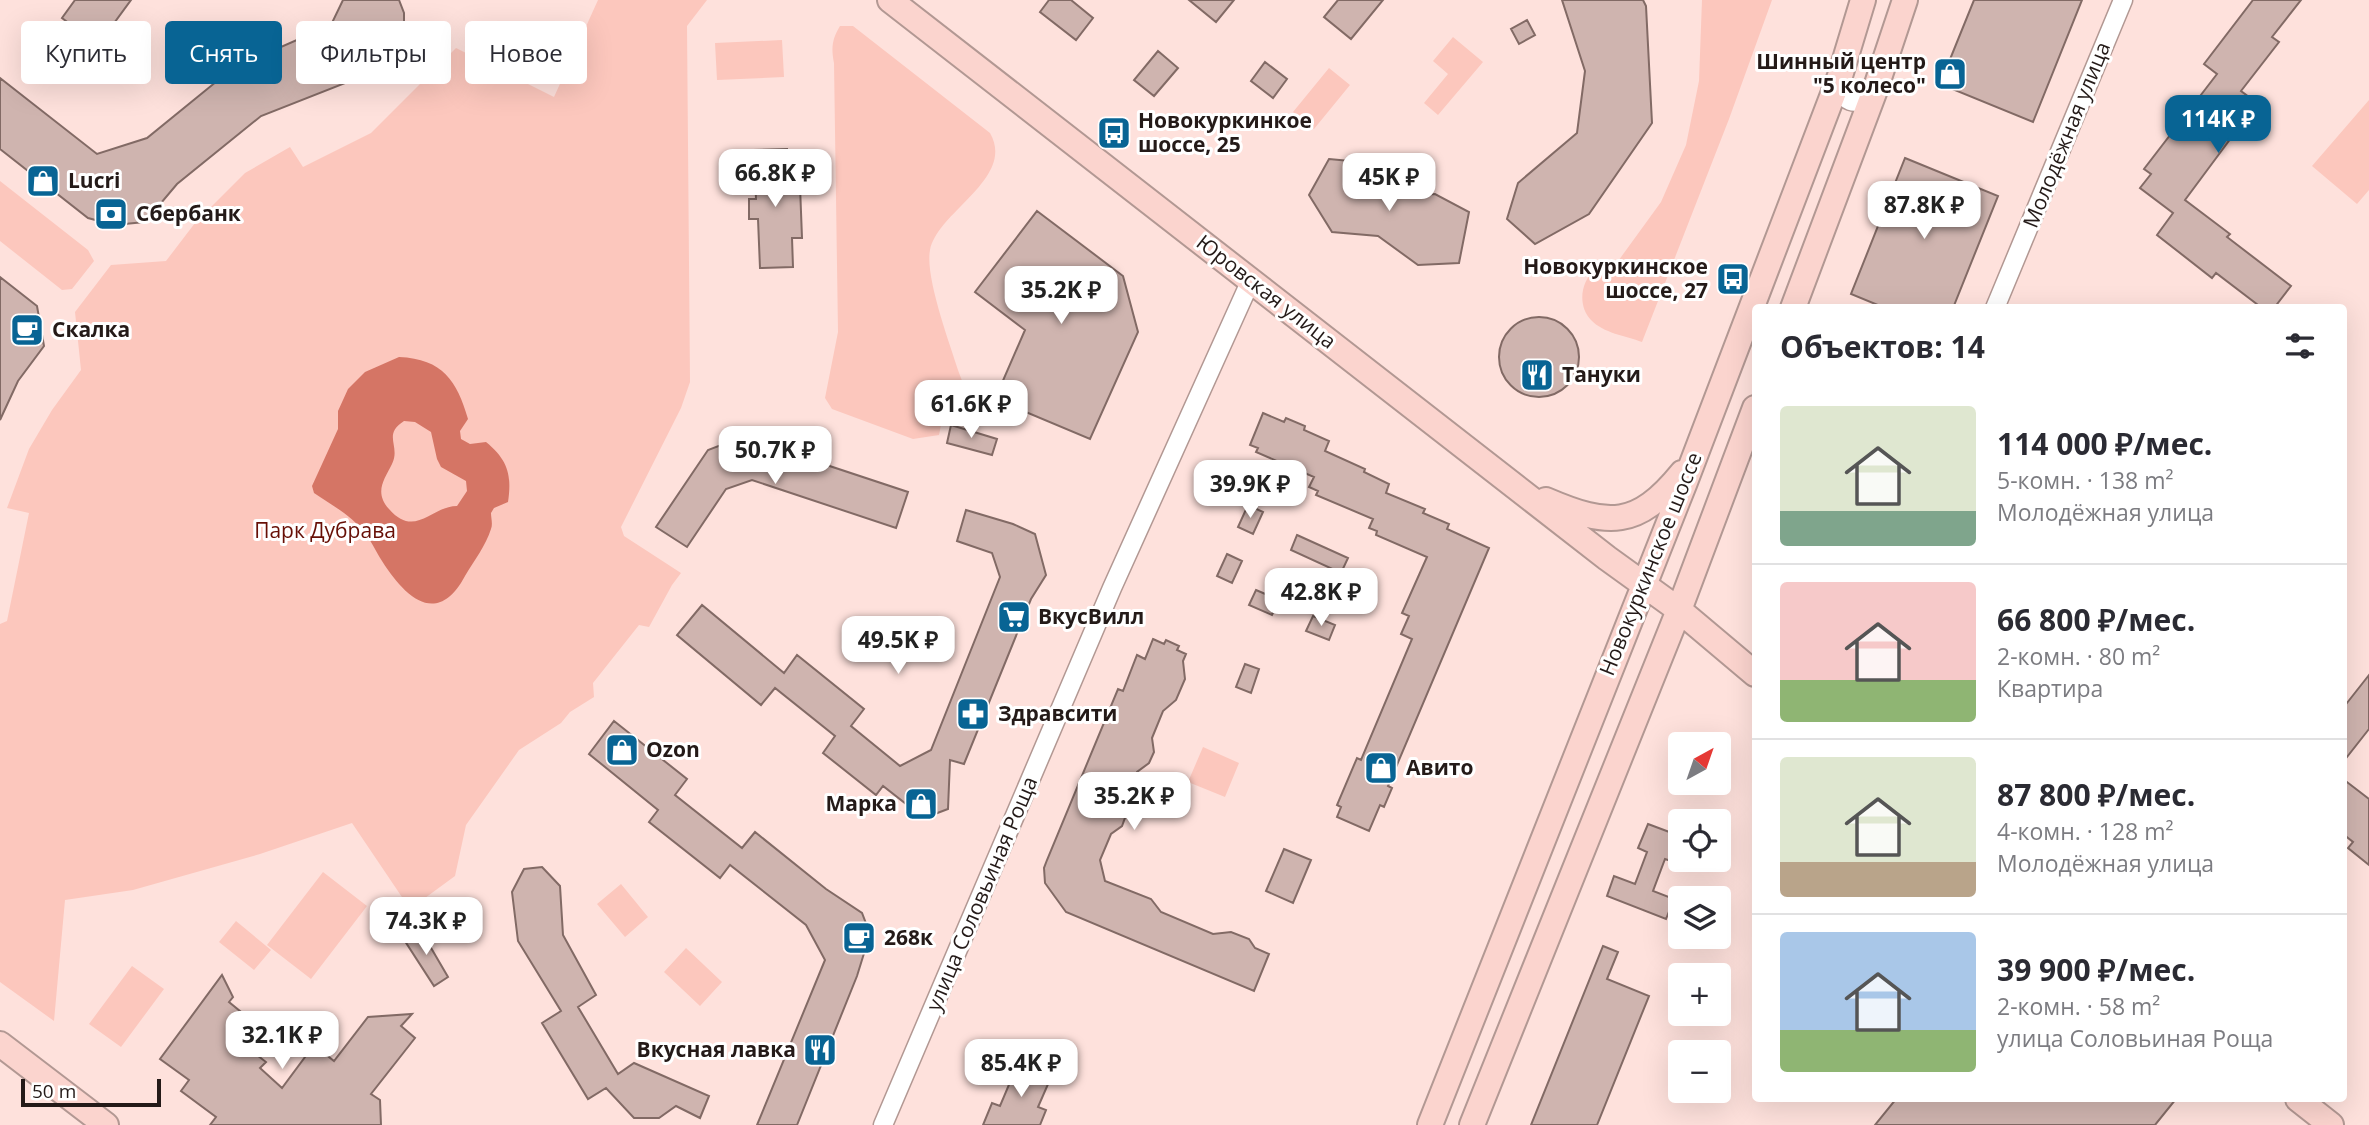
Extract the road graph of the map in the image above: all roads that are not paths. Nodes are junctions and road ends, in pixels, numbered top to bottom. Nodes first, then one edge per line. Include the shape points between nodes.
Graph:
1 (890, 0) edge
2 (1863, 0) edge
3 (1905, 0) edge
4 (2123, 0) edge
5 (1840, 76) junction
6 (1875, 90) junction
7 (1251, 280) junction
8 (1753, 304) edge
9 (1795, 304) edge
10 (1997, 304) edge
11 (1752, 306) edge
12 (1752, 416) edge
13 (1692, 462) junction
14 (1518, 488) junction
15 (1643, 584) junction
16 (1679, 610) junction
17 (1752, 671) edge
18 (0, 1044) edge
19 (2302, 1102) edge
20 (106, 1125) edge
21 (883, 1125) edge
22 (1430, 1125) edge
23 (1472, 1125) edge
24 (2332, 1125) edge

1 - 7 main road, Юровская улица
2 - 5 main road, Новокуркинское шоссе
3 - 6 main road
4 - 10 street, Молодёжная улица
5 - 6 street via 1840,89 1851,102 1867,99
5 - 8 main road, Новокуркинское шоссе
6 - 9 main road
7 - 14 main road, Юровская улица
7 - 21 street, улица Соловьиная Роща via 1108,597
11 - 13 main road, Новокуркинское шоссе
12 - 16 main road, Новокуркинское шоссе
13 - 14 main road via 1654,504 1625,517 1586,515
13 - 15 main road, Новокуркинское шоссе
14 - 15 main road, Юровская улица
15 - 16 main road, Юровская улица
15 - 22 main road, Новокуркинское шоссе
16 - 17 main road, Юровская улица
16 - 23 main road, Новокуркинское шоссе
18 - 20 main road
19 - 24 main road

